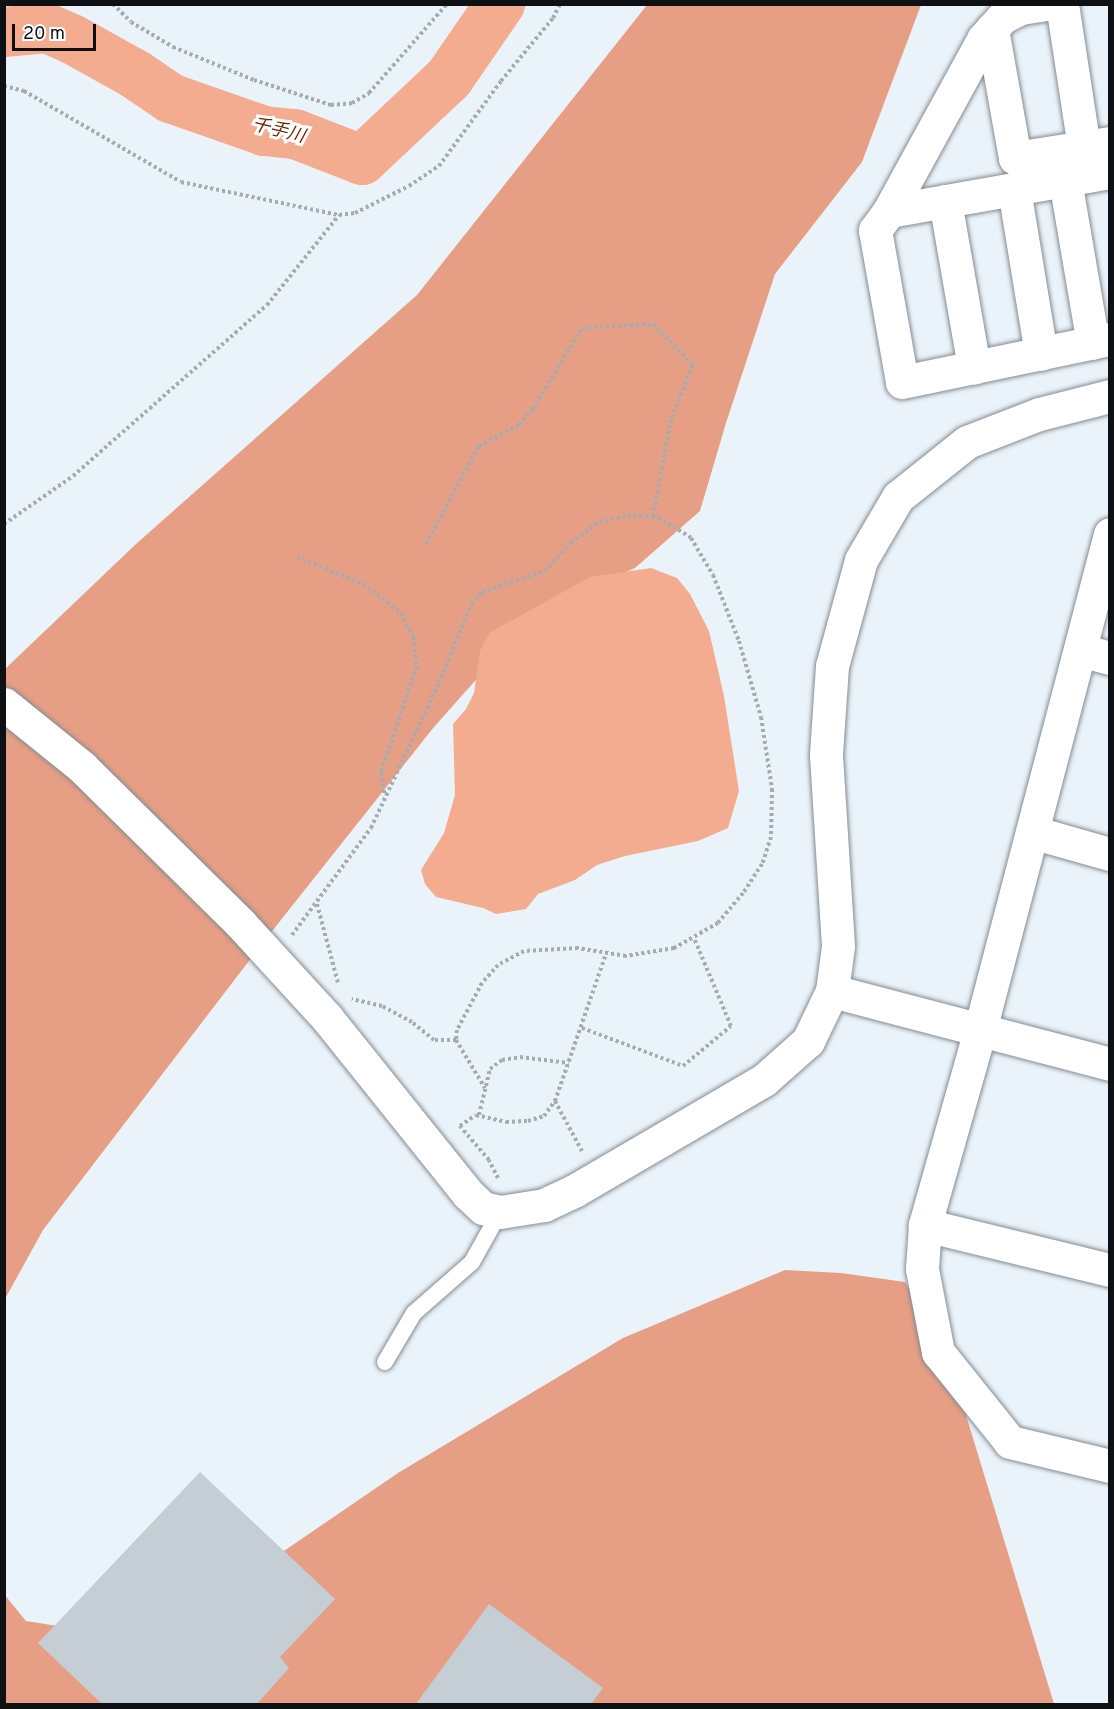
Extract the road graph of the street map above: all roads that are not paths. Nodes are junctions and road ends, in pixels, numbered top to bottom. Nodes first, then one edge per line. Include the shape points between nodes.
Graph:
1 (1045, 4) edge
2 (1062, 4) edge
3 (992, 29) junction
4 (1097, 145) edge
5 (1110, 172) edge
6 (1065, 180) junction
7 (1014, 189) junction
8 (945, 201) junction
9 (889, 210) junction
10 (1101, 341) edge
11 (1041, 354) junction
12 (974, 368) junction
13 (1110, 396) edge
14 (1110, 534) edge
15 (1095, 654) edge
16 (4, 704) edge
17 (1032, 832) junction
18 (1110, 854) edge
19 (832, 991) junction
20 (980, 1030) junction
21 (1110, 1064) edge
22 (500, 1212) junction
23 (925, 1225) junction
24 (1110, 1270) edge
25 (385, 1362) dead end
26 (1110, 1466) edge

1 - 3 street via 1003,16
2 - 4 street
3 - 4 street via 1015,158
3 - 9 street
5 - 6 street
6 - 7 street
6 - 10 street
7 - 8 street
7 - 11 street
8 - 9 street
8 - 12 street
9 - 12 street via 875,230 902,382
10 - 11 street
11 - 12 street
13 - 19 street via 1038,414 967,442 898,497 861,560 832,666 826,755 838,946
14 - 15 street
15 - 17 street
16 - 22 street via 82,767 273,959 327,1018 468,1194 483,1208
17 - 18 street
17 - 20 street
19 - 20 street
19 - 22 street via 808,1041 764,1080 544,1205
20 - 21 street
20 - 23 street
22 - 25 lane via 472,1262 414,1314
23 - 24 street
23 - 26 street via 922,1269 938,1352 1010,1442

